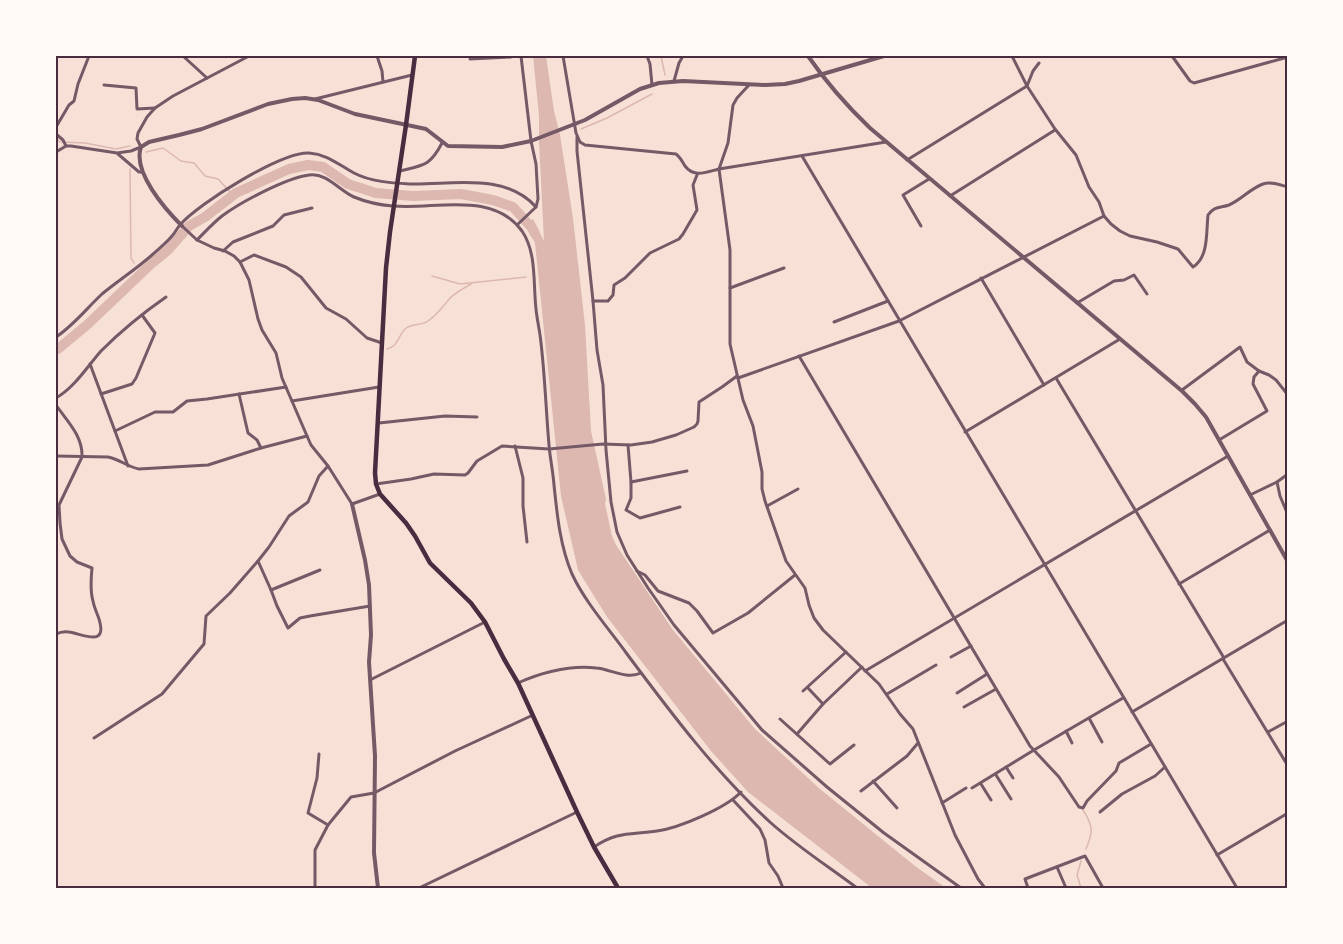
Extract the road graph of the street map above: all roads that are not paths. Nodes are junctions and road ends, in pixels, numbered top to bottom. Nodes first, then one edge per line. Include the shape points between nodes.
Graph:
1 (89, 56) edge
2 (183, 56) edge
3 (249, 56) edge
4 (377, 56) edge
5 (415, 56) edge
6 (511, 56) edge
7 (521, 56) edge
8 (563, 56) edge
9 (647, 56) edge
10 (683, 56) edge
11 (808, 56) edge
12 (884, 56) edge
13 (1012, 56) edge
14 (1172, 56) edge
15 (1273, 56) edge
16 (1287, 57) edge
17 (470, 59) dead end
18 (1274, 60) junction
19 (1039, 63) dead end
20 (412, 75) junction
21 (822, 75) junction
22 (207, 78) junction
23 (674, 81) junction
24 (383, 82) junction
25 (104, 85) dead end
26 (652, 85) junction
27 (749, 85) junction
28 (1028, 86) junction
29 (315, 99) junction
30 (155, 108) junction
31 (573, 124) junction
32 (406, 125) junction
33 (56, 127) edge
34 (1055, 129) junction
35 (56, 134) edge
36 (577, 138) junction
37 (531, 141) junction
38 (886, 142) junction
39 (442, 143) junction
40 (65, 144) junction
41 (141, 147) junction
42 (56, 152) edge
43 (117, 153) junction
44 (802, 156) junction
45 (907, 160) junction
46 (719, 169) junction
47 (400, 171) junction
48 (142, 172) junction
49 (697, 174) junction
50 (929, 178) junction
51 (398, 184) junction
52 (1287, 187) edge
53 (950, 196) junction
54 (394, 205) junction
55 (536, 207) junction
56 (312, 208) dead end
57 (1104, 216) junction
58 (181, 225) junction
59 (517, 225) junction
60 (921, 226) dead end
61 (196, 238) junction
62 (223, 251) junction
63 (1022, 257) junction
64 (240, 262) junction
65 (784, 268) dead end
66 (981, 278) junction
67 (730, 288) junction
68 (1147, 294) dead end
69 (166, 297) dead end
70 (593, 301) junction
71 (888, 301) junction
72 (1077, 303) junction
73 (142, 315) junction
74 (899, 321) junction
75 (834, 322) dead end
76 (56, 337) edge
77 (1120, 339) junction
78 (382, 344) junction
79 (799, 356) junction
80 (90, 364) junction
81 (1259, 371) junction
82 (737, 377) junction
83 (1056, 378) junction
84 (1044, 385) junction
85 (381, 386) junction
86 (286, 387) junction
87 (1181, 391) junction
88 (101, 394) junction
89 (239, 394) junction
90 (1287, 395) edge
91 (56, 398) edge
92 (292, 401) junction
93 (56, 405) edge
94 (477, 417) dead end
95 (379, 423) junction
96 (115, 431) junction
97 (965, 432) junction
98 (307, 436) junction
99 (1219, 440) junction
100 (604, 444) junction
101 (628, 445) junction
102 (515, 446) junction
103 (261, 448) junction
104 (549, 448) junction
105 (56, 456) edge
106 (1228, 456) junction
107 (82, 457) junction
108 (328, 465) junction
109 (128, 466) junction
110 (687, 471) dead end
111 (1287, 474) edge
112 (631, 482) junction
113 (1277, 482) junction
114 (376, 484) junction
115 (798, 489) dead end
116 (380, 495) junction
117 (1250, 495) junction
118 (352, 504) junction
119 (767, 506) junction
120 (680, 507) dead end
121 (1135, 511) junction
122 (1287, 515) edge
123 (1270, 530) junction
124 (527, 542) dead end
125 (258, 561) junction
126 (1287, 562) edge
127 (1044, 565) junction
128 (320, 570) dead end
129 (637, 571) junction
130 (795, 575) junction
131 (1179, 584) junction
132 (272, 590) junction
133 (370, 606) junction
134 (955, 617) junction
135 (1287, 620) edge
136 (485, 622) junction
137 (56, 634) edge
138 (971, 645) junction
139 (846, 652) junction
140 (951, 657) dead end
141 (1223, 658) junction
142 (936, 665) dead end
143 (861, 667) junction
144 (865, 671) junction
145 (642, 673) junction
146 (987, 674) junction
147 (370, 680) junction
148 (518, 683) junction
149 (808, 687) junction
150 (996, 689) junction
151 (803, 691) dead end
152 (957, 693) dead end
153 (887, 694) junction
154 (1124, 698) junction
155 (823, 704) junction
156 (964, 707) dead end
157 (1132, 712) junction
158 (534, 715) junction
159 (1089, 718) junction
160 (780, 719) dead end
161 (1287, 721) edge
162 (1066, 732) junction
163 (1268, 732) junction
164 (797, 734) junction
165 (94, 738) dead end
166 (1102, 742) dead end
167 (918, 743) junction
168 (1072, 743) dead end
169 (1151, 744) junction
170 (854, 745) dead end
171 (1034, 750) junction
172 (319, 754) dead end
173 (1287, 766) edge
174 (1006, 767) junction
175 (1165, 767) junction
176 (995, 774) junction
177 (1013, 778) dead end
178 (873, 780) junction
179 (981, 783) junction
180 (966, 788) dead end
181 (972, 788) dead end
182 (861, 791) dead end
183 (741, 792) junction
184 (374, 794) junction
185 (1011, 799) dead end
186 (733, 800) junction
187 (991, 800) dead end
188 (942, 803) junction
189 (897, 808) dead end
190 (577, 812) junction
191 (1100, 812) dead end
192 (1287, 813) edge
193 (328, 825) junction
194 (594, 847) junction
195 (1217, 855) junction
196 (1057, 867) junction
197 (315, 888) edge
198 (378, 888) edge
199 (419, 888) edge
200 (618, 888) edge
201 (783, 888) edge
202 (857, 888) edge
203 (961, 888) edge
204 (985, 888) edge
205 (1028, 888) edge
206 (1066, 888) edge
207 (1103, 888) edge
208 (1237, 888) edge

1 - 33 street via 74,101
2 - 22 street
3 - 22 street
4 - 24 street
5 - 20 main road
6 - 17 street
7 - 37 street
8 - 31 street
9 - 26 street
10 - 23 street
11 - 21 street
12 - 21 street
13 - 28 street
14 - 18 street via 1194,83
15 - 18 street
16 - 18 street
19 - 28 street
20 - 24 street
20 - 32 main road
21 - 27 street via 785,84
21 - 38 street
22 - 30 street
23 - 26 street
23 - 27 street
24 - 29 street
25 - 30 street via 136,88 137,109
26 - 31 street
27 - 46 street via 733,105 728,142
28 - 34 street
28 - 45 street
29 - 32 street via 355,114
29 - 41 street via 268,104
30 - 41 street via 138,133
31 - 36 street
31 - 37 street
32 - 39 street via 426,129
32 - 47 main road
34 - 53 street
34 - 57 street via 1076,155
35 - 40 street
36 - 49 street via 585,145 676,154 690,172
36 - 70 street
37 - 39 street via 502,147
37 - 55 street via 536,164
38 - 44 street
38 - 45 street
39 - 47 street via 430,160
40 - 42 street
40 - 43 street
41 - 43 street
41 - 48 street
43 - 48 street
44 - 46 street
44 - 71 street
45 - 50 street
46 - 49 street
46 - 67 street via 730,250
47 - 51 main road
48 - 58 street
49 - 70 street via 693,185 697,210 679,239 645,257 614,285 608,301
50 - 53 street
50 - 60 street via 903,195
51 - 54 main road
51 - 55 street via 482,182 508,189
51 - 58 street via 355,174 329,158 309,153 290,156 224,191
52 - 57 street via 1263,184 1231,204 1211,211 1204,254 1193,267 1178,249 1130,236
53 - 63 street
54 - 59 street via 468,205 498,212
54 - 61 street via 370,202 316,174 307,175 281,184 225,214
54 - 78 main road
55 - 59 street
56 - 62 street via 285,215 273,226 233,242
57 - 63 street
58 - 61 street
58 - 76 street via 153,255
59 - 104 street via 528,244 533,268
61 - 62 street
62 - 64 street
63 - 66 street
63 - 72 street
64 - 78 street via 254,255 286,267 301,277 326,308 367,338
64 - 86 street
65 - 67 street
66 - 74 street
66 - 84 street
67 - 82 street via 730,344
68 - 72 street via 1134,274
69 - 73 street
70 - 100 street via 603,385
71 - 74 street
71 - 75 street
72 - 77 street
73 - 80 street
73 - 88 street via 155,333 136,378 132,384
74 - 79 street
74 - 97 street
77 - 83 street
77 - 87 street
78 - 85 main road
79 - 82 street
79 - 134 street
80 - 88 street
80 - 91 street
81 - 87 street via 1247,362 1240,347
81 - 90 street via 1276,380
81 - 99 street via 1253,384 1267,411
82 - 101 street via 699,402 699,421 694,427 660,440
82 - 119 street via 753,426
83 - 84 street
83 - 121 street
84 - 97 street
85 - 92 street
85 - 95 main road
86 - 89 street
86 - 92 street
87 - 99 street via 1196,404
88 - 96 street
89 - 96 street via 187,401 173,412 155,412
89 - 103 street via 248,433
92 - 98 street
93 - 107 street via 80,439
94 - 95 street
95 - 114 main road
96 - 109 street
97 - 127 street
98 - 103 street
98 - 108 street
99 - 106 street
100 - 101 street
100 - 104 street
100 - 129 street via 614,517 620,539
101 - 112 street
102 - 104 street
102 - 114 street via 502,446 485,455 465,475 434,474
102 - 124 street via 523,478
103 - 109 street via 208,465 139,469
104 - 145 street via 555,506 572,573
105 - 107 street
106 - 117 street
106 - 121 street
107 - 109 street via 108,456
107 - 137 street via 59,505 60,523 70,556 92,568 92,599 100,633 91,638 66,632
108 - 118 street
108 - 125 street via 308,502 289,516
110 - 112 street
111 - 113 street
112 - 120 street via 626,510 640,518
113 - 117 street
113 - 122 street
114 - 116 main road
115 - 119 street
116 - 118 street
116 - 136 main road via 415,536 430,563
117 - 123 street
118 - 133 street via 365,560
119 - 130 street via 786,561
121 - 127 street
121 - 131 street
123 - 126 street
123 - 131 street
125 - 132 street
125 - 165 street via 206,616 204,644 162,694
127 - 134 street
127 - 154 street
128 - 132 street
129 - 130 street via 645,574 658,591 689,603 712,633 748,613
129 - 203 street via 674,625 762,730 827,788
130 - 139 street via 805,588 814,618
131 - 141 street
132 - 133 street via 288,628 300,618
133 - 147 street
134 - 138 street
134 - 144 street
135 - 141 street
136 - 147 street
136 - 148 main road
138 - 140 street
138 - 146 street
139 - 143 street
139 - 149 street
141 - 157 street
141 - 163 street
142 - 153 street
143 - 144 street
143 - 155 street
144 - 153 street
145 - 148 street via 629,676 598,668 564,669
145 - 183 street via 692,738
146 - 150 street
146 - 152 street
147 - 184 street
148 - 158 main road
149 - 151 street
149 - 155 street
150 - 156 street
150 - 171 street
153 - 167 street via 913,729
154 - 157 street
154 - 159 street
155 - 164 street
157 - 169 street
158 - 184 street
158 - 190 main road
159 - 162 street
159 - 166 street
160 - 164 street
161 - 163 street
162 - 168 street
162 - 171 street
163 - 173 street
164 - 170 street via 830,764
167 - 178 street via 907,756
167 - 188 street
169 - 171 street via 1119,763 1081,808
169 - 175 street
171 - 174 street
172 - 193 street via 308,813
174 - 176 street
174 - 177 street
175 - 191 street
175 - 195 street
176 - 179 street
176 - 185 street
178 - 182 street
178 - 189 street
179 - 181 street
179 - 187 street
180 - 188 street
183 - 186 street
183 - 202 street via 771,823
184 - 193 street via 351,796
184 - 198 street
186 - 194 street via 669,829 619,834
186 - 201 street via 760,829 769,863
188 - 204 street
190 - 194 main road
190 - 199 street
192 - 195 street
193 - 197 street via 315,850
194 - 200 main road
195 - 208 street
196 - 205 street via 1025,879
196 - 206 street
196 - 207 street via 1085,856

